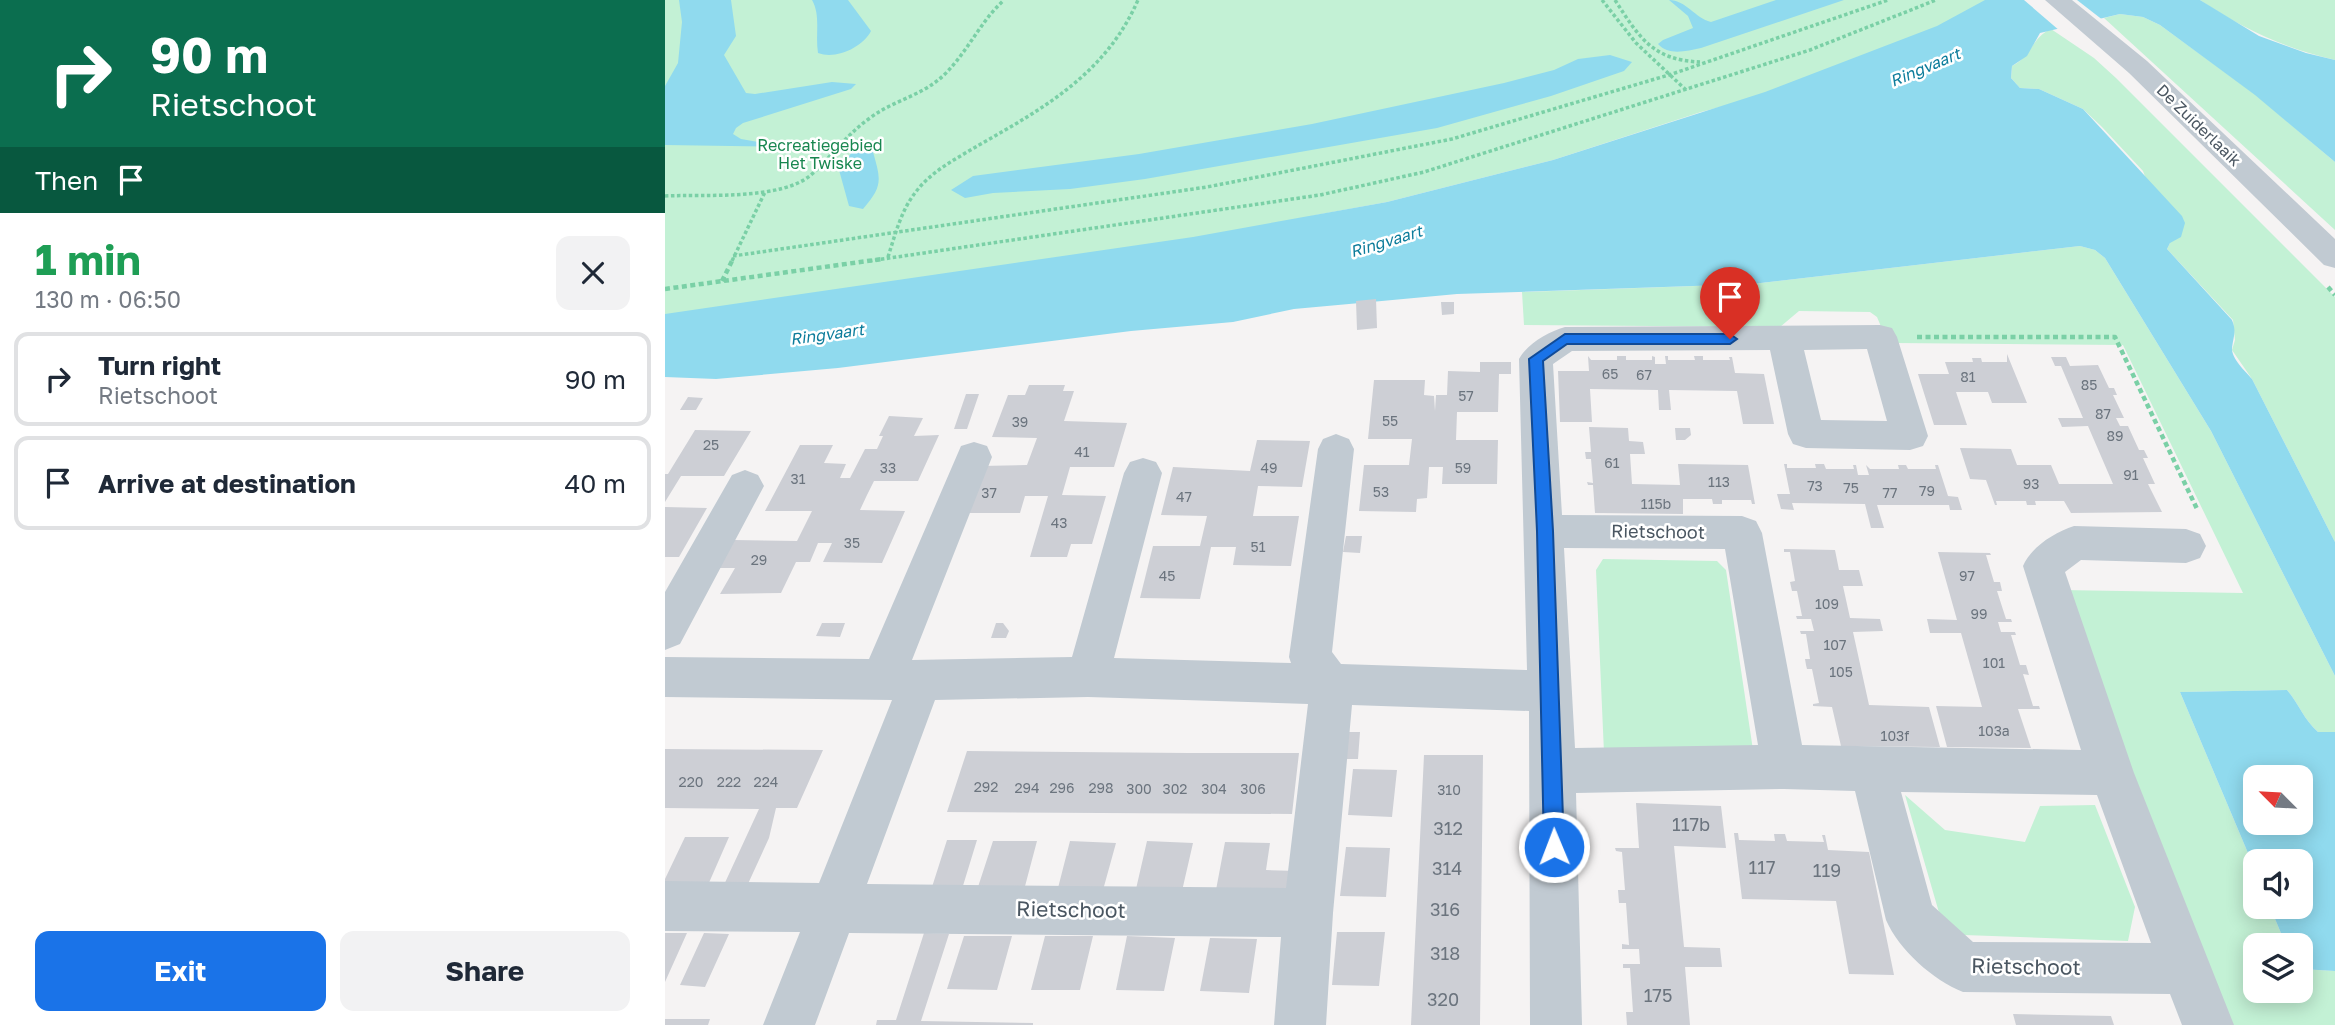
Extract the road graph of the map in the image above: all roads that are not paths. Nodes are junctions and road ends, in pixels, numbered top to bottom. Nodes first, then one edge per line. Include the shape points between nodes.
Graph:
1 (2057, 0) edge
2 (2335, 257) edge
3 (1784, 339) junction
4 (1336, 449) dead end
5 (974, 457) dead end
6 (1143, 473) dead end
7 (745, 486) dead end
8 (1545, 531) junction
9 (2186, 546) road end
10 (665, 631) edge
11 (665, 677) edge
12 (1089, 677) junction
13 (902, 679) junction
14 (1332, 687) junction
15 (1548, 691) junction
16 (1784, 767) junction
17 (1872, 769) junction
18 (1553, 771) junction
19 (2111, 772) junction
20 (665, 906) edge
21 (835, 906) junction
22 (1308, 913) junction
23 (2188, 969) junction
24 (789, 1025) edge
25 (1300, 1025) edge
26 (1556, 1025) edge
27 (2207, 1025) edge

1 - 2 street, De Zuiderlaaik via 2192,118
3 - 3 street via 1806,434 1910,436 1880,337
3 - 8 street via 1565,339 1536,359
4 - 14 street via 1310,657
5 - 13 street
6 - 12 street
7 - 10 street
8 - 15 street
8 - 16 street, Rietschoot via 1742,533
9 - 19 street via 2074,543 2043,566
11 - 13 street
12 - 13 street
12 - 14 street
13 - 21 street
14 - 15 street
14 - 22 street
15 - 18 street
16 - 17 street
16 - 18 street
17 - 19 street
17 - 23 street, Rietschoot via 1912,920 1963,967
18 - 26 street
19 - 23 street
20 - 21 street, Rietschoot
21 - 22 street, Rietschoot
21 - 24 street
22 - 25 street
23 - 27 street

